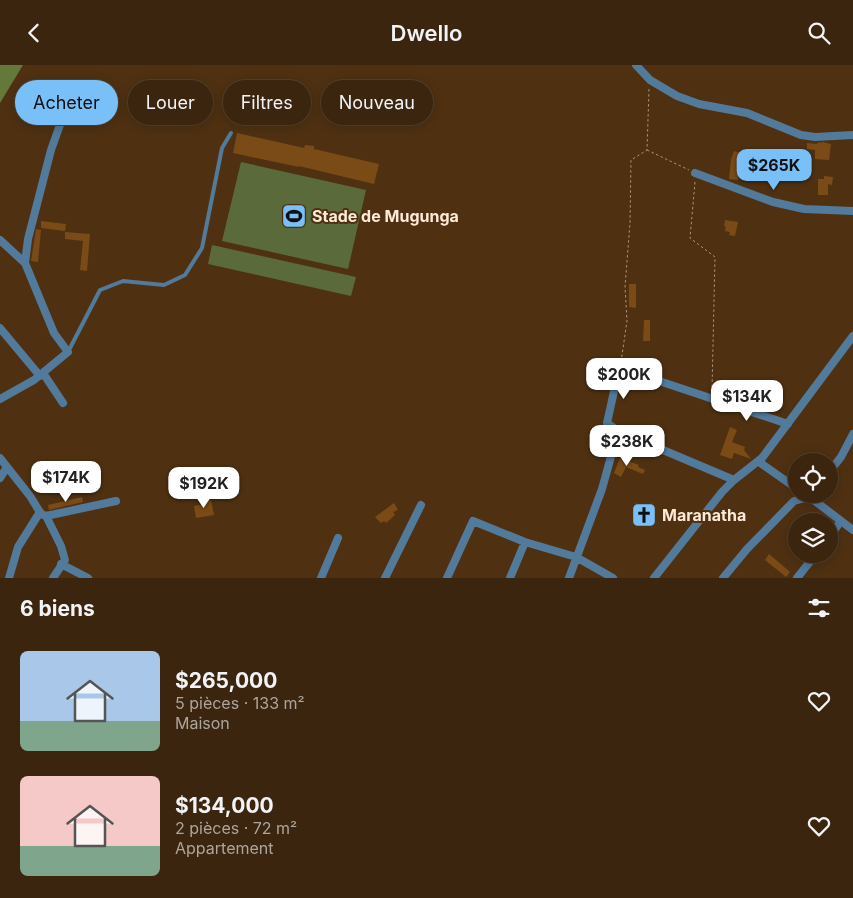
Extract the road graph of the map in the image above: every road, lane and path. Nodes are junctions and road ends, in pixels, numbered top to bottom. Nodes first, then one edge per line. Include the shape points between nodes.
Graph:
1 (636, 65) edge
2 (650, 80) junction
3 (60, 125) edge
4 (231, 133) dead end
5 (853, 135) edge
6 (647, 150) junction
7 (695, 173) junction
8 (853, 211) edge
9 (0, 240) edge
10 (25, 263) junction
11 (0, 329) edge
12 (853, 336) edge
13 (68, 353) junction
14 (618, 373) junction
15 (41, 375) junction
16 (712, 398) junction
17 (0, 399) edge
18 (63, 403) dead end
19 (788, 423) junction
20 (618, 431) junction
21 (853, 435) edge
22 (0, 458) edge
23 (838, 461) edge
24 (759, 462) junction
25 (7, 467) junction
26 (0, 478) edge
27 (734, 480) junction
28 (788, 482) edge
29 (116, 501) dead end
30 (792, 503) edge
31 (818, 503) edge
32 (420, 505) dead end
33 (43, 514) junction
34 (840, 521) junction
35 (838, 524) edge
36 (853, 530) edge
37 (338, 538) dead end
38 (525, 542) junction
39 (576, 557) junction
40 (809, 563) edge
41 (62, 564) junction
42 (9, 578) edge
43 (52, 578) edge
44 (88, 578) edge
45 (321, 578) edge
46 (386, 578) edge
47 (447, 578) edge
48 (510, 578) edge
49 (569, 578) edge
50 (613, 578) edge
51 (654, 578) edge
52 (723, 578) edge
53 (797, 578) edge

1 - 2 street
2 - 5 street via 684,99 747,113 801,135
2 - 6 path
3 - 10 street via 28,239
4 - 13 lane via 222,148 202,248 185,275 164,285 123,281 100,290
6 - 7 path
6 - 14 path via 631,159 625,287 627,321
7 - 8 street via 773,203 804,209
7 - 16 path via 690,239 715,257
9 - 10 street
10 - 13 street via 54,333
11 - 15 street
12 - 19 street
13 - 15 street
14 - 16 street via 638,374
14 - 20 street via 608,423
15 - 17 street
15 - 18 street
16 - 19 street
19 - 24 street
20 - 27 street
20 - 39 street via 602,489
21 - 23 street
22 - 25 street
24 - 27 street
24 - 28 street
25 - 26 street
25 - 33 street
27 - 51 street
29 - 33 street
30 - 52 street
31 - 34 street
32 - 46 street
33 - 41 street via 61,546 65,560
33 - 42 street via 18,547
34 - 35 street
34 - 36 street
37 - 45 street
38 - 39 street
38 - 47 street via 473,521
38 - 48 street
39 - 49 street
39 - 50 street
40 - 53 street
41 - 43 street
41 - 44 street

